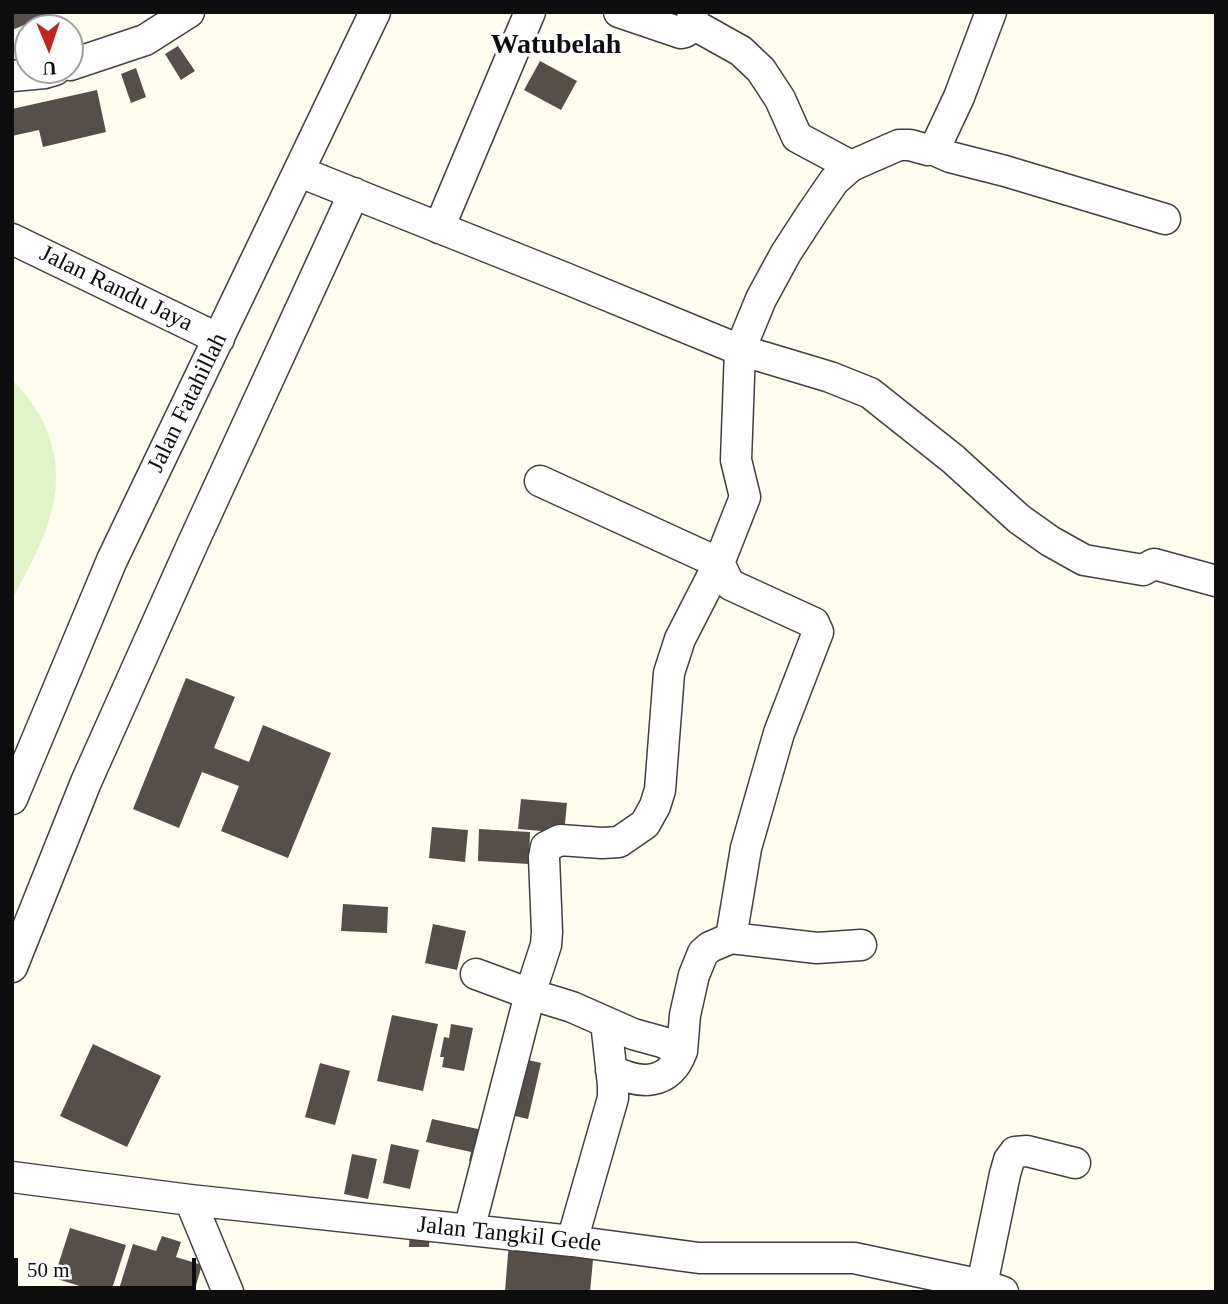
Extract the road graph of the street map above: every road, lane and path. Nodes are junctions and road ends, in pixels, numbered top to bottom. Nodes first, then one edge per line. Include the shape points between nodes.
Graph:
1 (189, 12) edge
2 (375, 12) edge
3 (530, 12) edge
4 (619, 12) edge
5 (991, 12) edge
6 (692, 18) edge
7 (91, 64) edge
8 (932, 149) junction
9 (851, 166) junction
10 (300, 172) junction
11 (354, 194) junction
12 (1165, 219) dead end
13 (439, 228) junction
14 (12, 239) edge
15 (219, 339) junction
16 (740, 350) junction
17 (540, 481) dead end
18 (719, 563) junction
19 (1216, 581) edge
20 (12, 799) edge
21 (731, 938) junction
22 (861, 945) dead end
23 (12, 967) edge
24 (476, 974) dead end
25 (530, 994) junction
26 (606, 1022) junction
27 (682, 1051) junction
28 (611, 1070) junction
29 (1075, 1163) dead end
30 (12, 1177) edge
31 (190, 1200) junction
32 (469, 1230) junction
33 (572, 1241) junction
34 (992, 1288) edge
35 (228, 1292) edge

1 - 7 street via 145,40
2 - 10 street, Jalan Fatahillah
3 - 13 street
4 - 6 street via 681,33 688,30
5 - 8 street via 959,97
6 - 9 street via 761,70 797,137
8 - 9 street via 899,145
8 - 12 street
9 - 16 street via 834,181 786,253
10 - 11 street
10 - 15 street, Jalan Fatahillah
11 - 13 street
11 - 23 street via 86,782
13 - 16 street
14 - 15 street, Jalan Randu Jaya
15 - 20 street, Jalan Fatahillah via 112,559
16 - 18 street via 736,460 745,497
16 - 19 street via 870,393 1029,527 1084,560 1143,570 1154,564
17 - 18 street
18 - 21 street via 730,585 814,623 818,632 779,733 746,848
18 - 25 street via 680,639 669,673 660,790 645,824 619,842 560,840 546,847 546,945
21 - 22 street via 817,948
21 - 27 street via 702,953 685,1015
24 - 25 street
25 - 26 street
25 - 32 street
26 - 27 street
26 - 28 street
27 - 28 street via 677,1064 660,1077 638,1080
28 - 33 street via 612,1098
29 - 34 street via 1027,1150 1015,1152 1009,1160
30 - 31 street, Jalan Tangkil Gede
31 - 32 street, Jalan Tangkil Gede
31 - 35 street
32 - 33 street, Jalan Tangkil Gede
33 - 34 street, Jalan Tangkil Gede via 699,1258 854,1258

